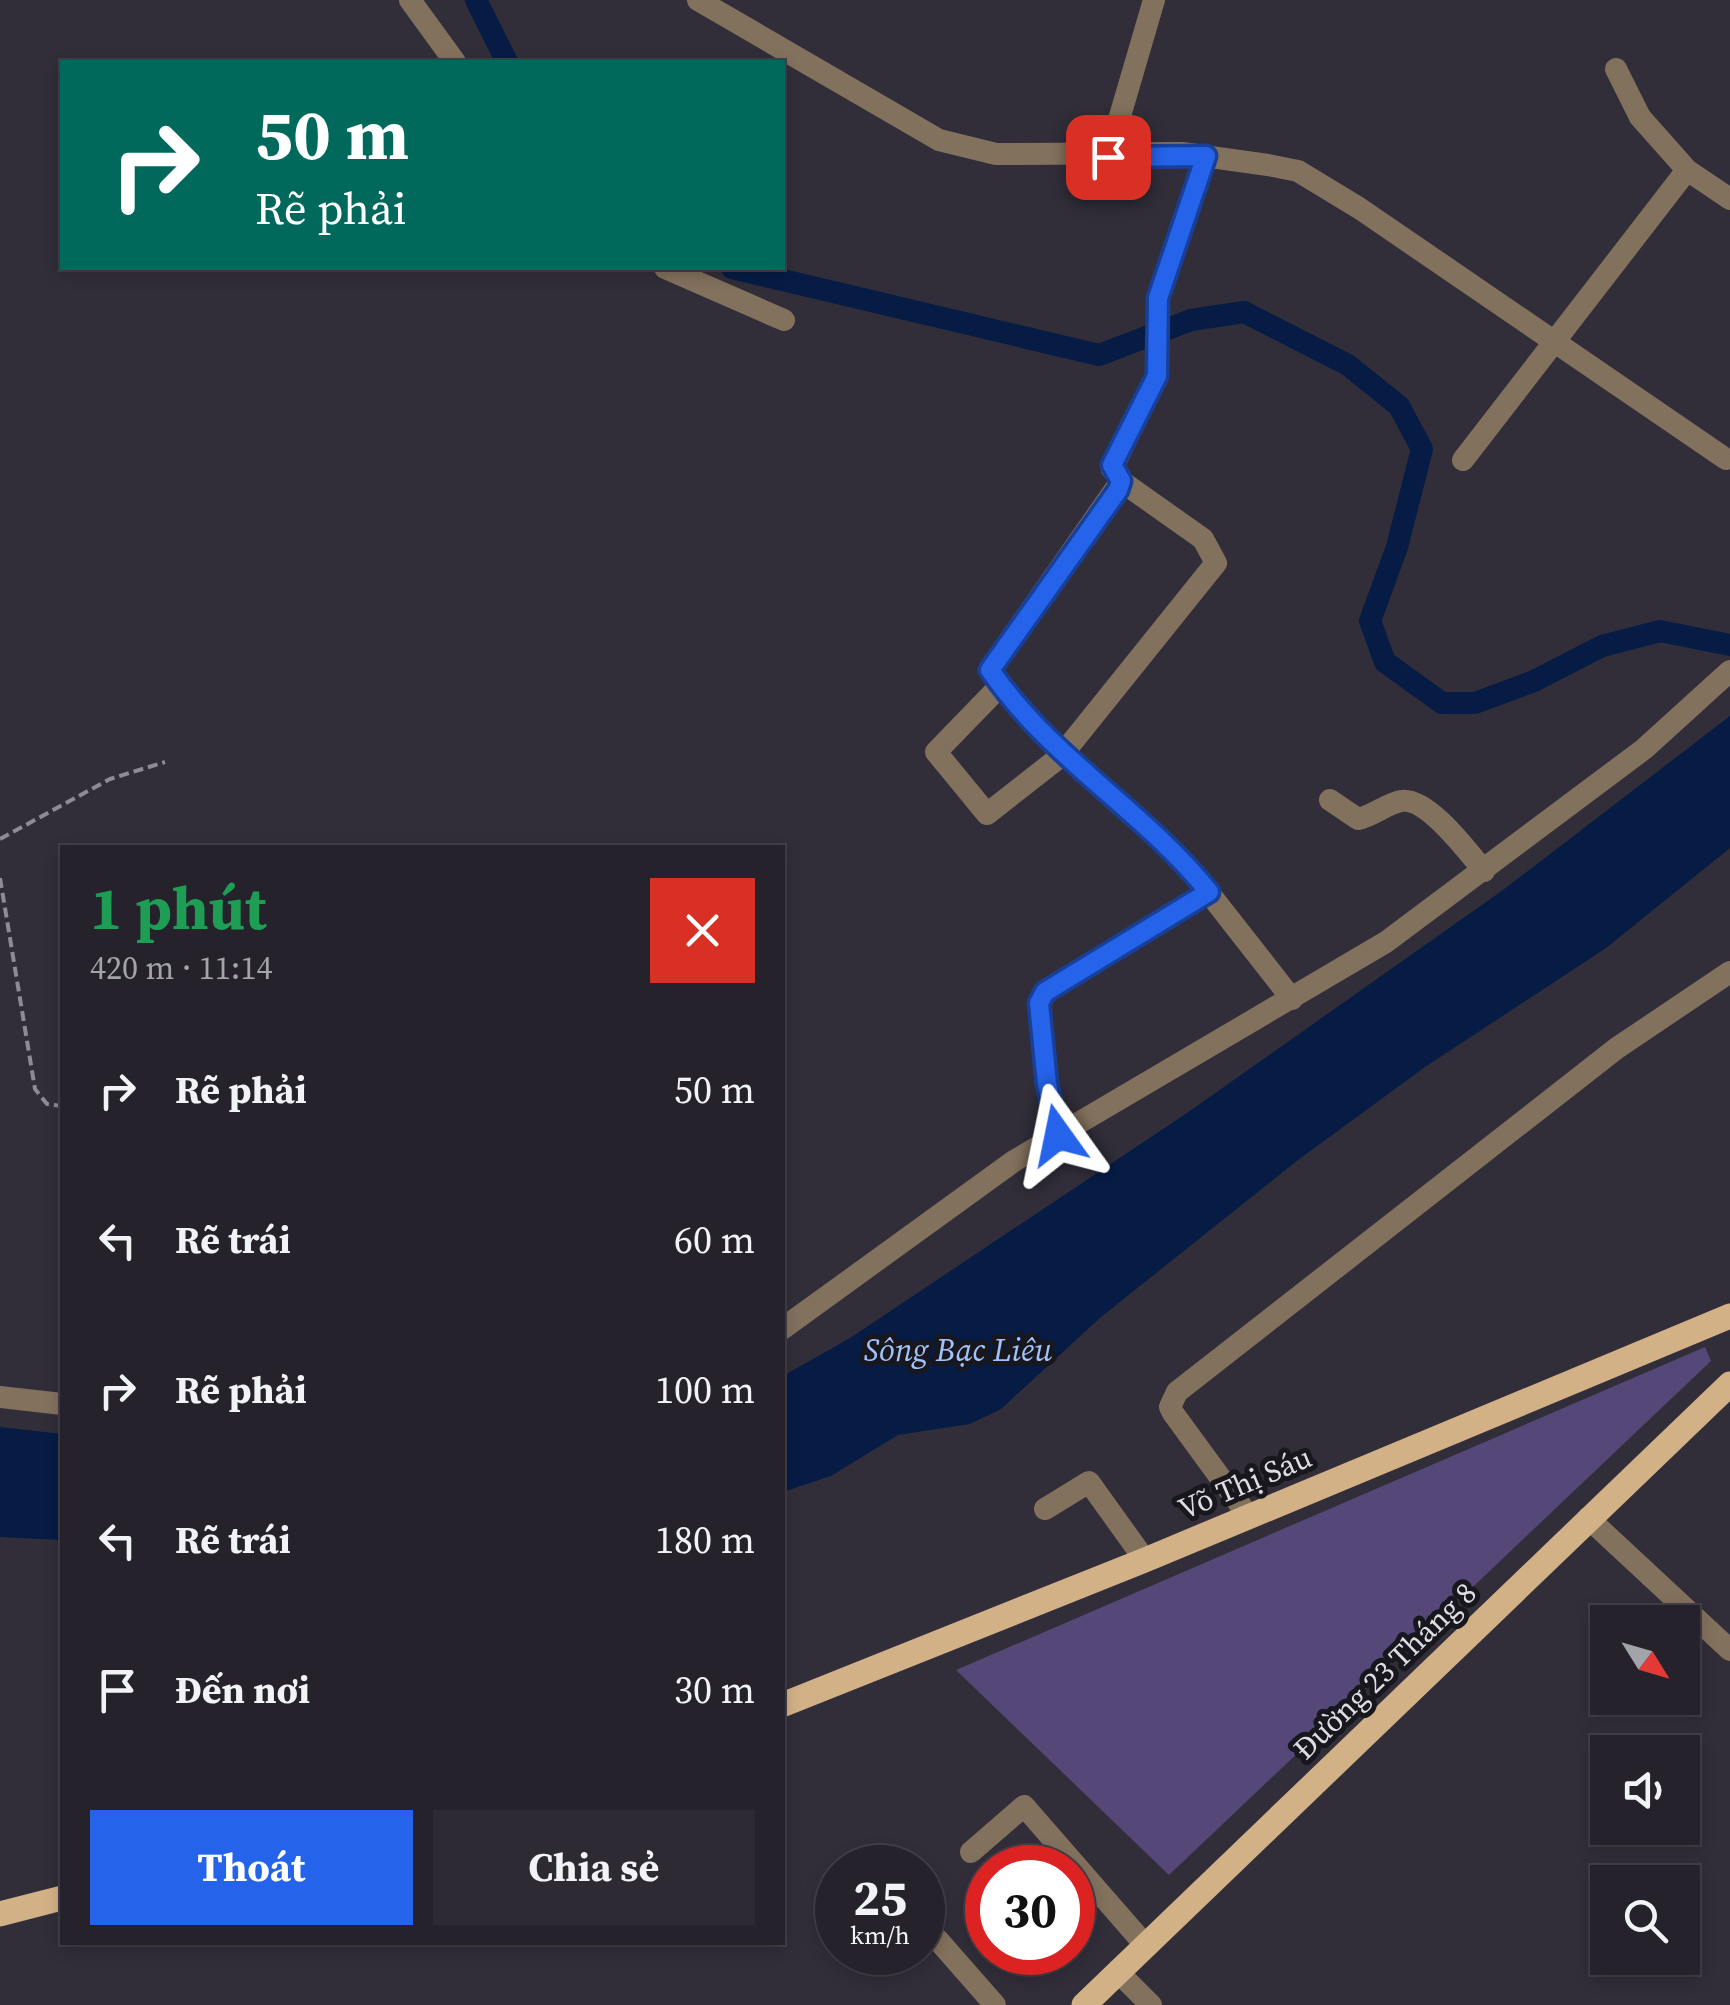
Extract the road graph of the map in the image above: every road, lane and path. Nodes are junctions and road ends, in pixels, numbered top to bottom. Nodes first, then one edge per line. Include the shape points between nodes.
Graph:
1 (410, 0) edge
2 (698, 0) edge
3 (1154, 0) edge
4 (454, 60) edge
5 (1616, 68) dead end
6 (1206, 156) junction
7 (1108, 157) junction
8 (1687, 170) junction
9 (1730, 199) edge
10 (670, 270) edge
11 (784, 320) dead end
12 (1555, 341) junction
13 (1729, 459) edge
14 (1463, 460) dead end
15 (1121, 481) junction
16 (1730, 671) edge
17 (1000, 686) junction
18 (1062, 756) junction
19 (166, 762) dead end
20 (1330, 800) dead end
21 (0, 838) edge
22 (1484, 871) junction
23 (0, 878) edge
24 (1209, 892) junction
25 (1730, 972) edge
26 (1292, 1000) junction
27 (60, 1106) edge
28 (1058, 1135) junction
29 (1730, 1316) edge
30 (785, 1327) edge
31 (1730, 1384) edge
32 (0, 1396) edge
33 (60, 1404) edge
34 (1045, 1508) dead end
35 (1248, 1517) junction
36 (1588, 1518) junction
37 (1145, 1560) junction
38 (1730, 1650) edge
39 (785, 1703) edge
40 (979, 1845) edge
41 (1058, 1845) edge
42 (1095, 1887) edge
43 (60, 1899) edge
44 (0, 1914) edge
45 (1146, 1946) junction
46 (945, 1948) edge
47 (1118, 1972) junction
48 (995, 2005) edge
49 (1084, 2005) edge
50 (1151, 2005) edge

1 - 4 street
2 - 7 street via 939,140 996,154
3 - 7 street
5 - 8 street via 1640,117
6 - 7 street
6 - 12 street via 1298,171
6 - 15 street via 1158,298 1157,376 1112,465
8 - 9 street
8 - 12 street
10 - 11 street
12 - 13 street
12 - 14 street
15 - 17 street via 992,662
15 - 18 street via 1203,539 1216,563
16 - 22 street via 1644,749
17 - 18 street
17 - 18 street via 936,752 987,814
18 - 24 street via 1137,818
19 - 21 path via 110,779
20 - 22 street via 1358,819 1400,801 1414,802 1447,827
22 - 26 street
23 - 27 path via 35,1089 47,1104
24 - 26 street
24 - 28 street via 1045,992 1039,1003
25 - 35 street via 1617,1048 1177,1392 1173,1413
26 - 28 street
28 - 30 street
29 - 35 main road, Võ Thị Sáu
31 - 36 main road, Đường 23 Tháng 8
32 - 33 street
34 - 37 street via 1088,1482
35 - 37 main road, Võ Thị Sáu
36 - 38 street
36 - 45 main road, Đường 23 Tháng 8
37 - 39 main road, Võ Thị Sáu
40 - 41 street via 1024,1806
42 - 45 street
43 - 44 main road
45 - 47 main road, Đường 23 Tháng 8
46 - 48 street
47 - 49 main road, Đường 23 Tháng 8
47 - 50 street

